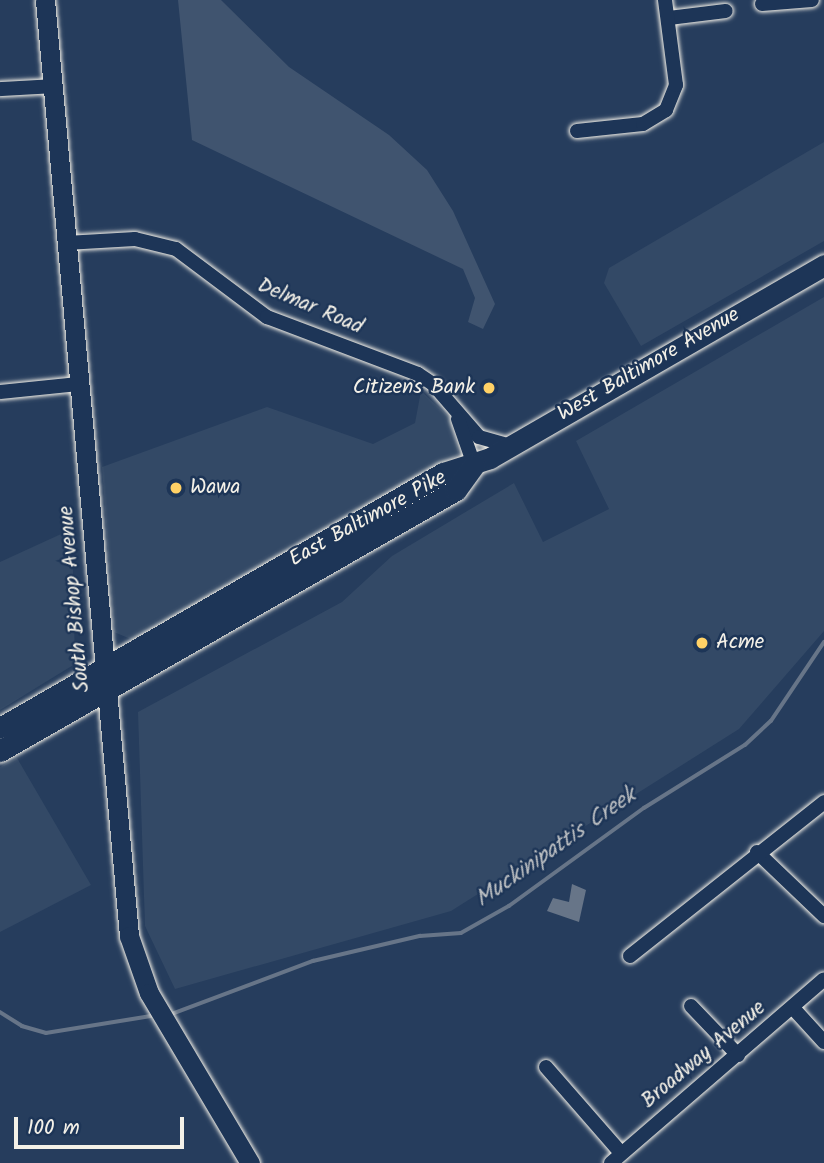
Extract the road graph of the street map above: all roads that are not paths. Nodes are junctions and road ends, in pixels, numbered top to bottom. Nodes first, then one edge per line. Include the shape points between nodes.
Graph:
1 (45, 0) edge
2 (665, 0) edge
3 (812, 0) edge
4 (762, 4) dead end
5 (726, 11) dead end
6 (669, 18) junction
7 (53, 86) junction
8 (0, 89) edge
9 (577, 131) dead end
10 (66, 243) junction
11 (824, 265) edge
12 (79, 384) junction
13 (0, 392) edge
14 (454, 408) junction
15 (511, 446) junction
16 (474, 465) junction
17 (321, 556) junction
18 (104, 671) junction
19 (106, 693) junction
20 (0, 728) edge
21 (0, 751) edge
22 (824, 802) edge
23 (757, 852) junction
24 (824, 916) edge
25 (630, 956) dead end
26 (824, 979) edge
27 (691, 1006) dead end
28 (793, 1008) junction
29 (824, 1042) edge
30 (738, 1055) junction
31 (546, 1067) dead end
32 (616, 1158) edge
33 (250, 1163) edge

1 - 7 main road, South Bishop Avenue
2 - 6 street
3 - 4 street
5 - 6 street
6 - 9 street via 676,85 666,110 643,124
7 - 8 street
7 - 10 main road, South Bishop Avenue
10 - 12 main road, South Bishop Avenue
10 - 14 street, Delmar Road via 135,239 168,246 267,317 418,373
11 - 15 main road, West Baltimore Avenue
12 - 13 street
12 - 18 main road, South Bishop Avenue
14 - 15 street, Delmar Road via 479,437
14 - 16 street, Delmar Road
15 - 16 main road, West Baltimore Avenue
16 - 17 main road, East Baltimore Pike via 456,490
17 - 18 main road, East Baltimore Pike
17 - 19 main road, East Baltimore Pike
18 - 19 main road, South Bishop Avenue
18 - 20 main road, East Baltimore Pike
19 - 21 main road, East Baltimore Pike
19 - 33 main road, South Bishop Avenue via 127,925 139,971
22 - 23 street
23 - 24 street
23 - 25 street
26 - 28 street, Broadway Avenue
27 - 30 street
28 - 29 street
28 - 30 street, Broadway Avenue
30 - 32 street, Broadway Avenue
31 - 32 street

